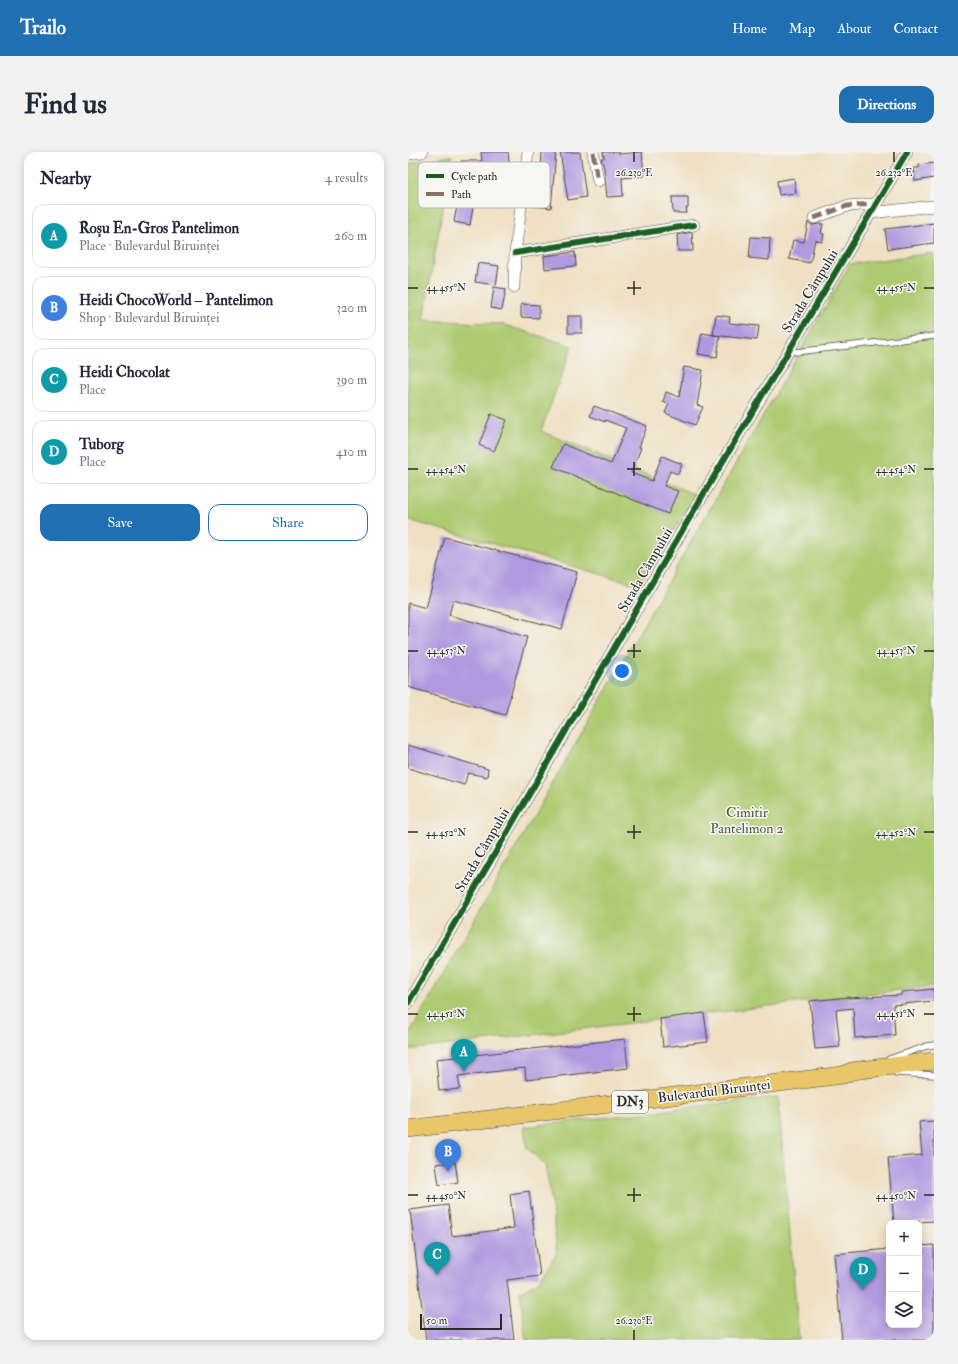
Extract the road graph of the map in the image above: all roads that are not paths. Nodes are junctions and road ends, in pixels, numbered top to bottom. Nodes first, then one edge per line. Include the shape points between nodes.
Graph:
1 (422, 152) edge
2 (528, 152) edge
3 (593, 152) edge
4 (906, 152) edge
5 (910, 152) edge
6 (408, 154) edge
7 (527, 162) edge
8 (598, 181) dead end
9 (934, 206) edge
10 (521, 208) edge
11 (873, 209) junction
12 (814, 218) dead end
13 (694, 225) dead end
14 (515, 253) junction
15 (514, 287) dead end
16 (934, 336) edge
17 (796, 352) dead end
18 (408, 1003) edge
19 (934, 1045) edge
20 (934, 1061) edge
21 (856, 1070) junction
22 (934, 1076) edge
23 (408, 1121) edge
24 (408, 1129) edge

1 - 6 street
2 - 7 street
3 - 8 street
4 - 5 street
4 - 11 street, Strada Câmpului
9 - 11 street
10 - 14 street
11 - 12 street via 847,206
11 - 18 street, Strada Câmpului via 676,541
13 - 14 street
14 - 15 street
16 - 17 lane
19 - 21 lane
20 - 21 main road, Bulevardul Biruinței / DN3
21 - 22 lane
21 - 23 main road, Bulevardul Biruinței / DN3 via 842,1068
21 - 24 main road, Bulevardul Biruinței / DN3 via 843,1075

